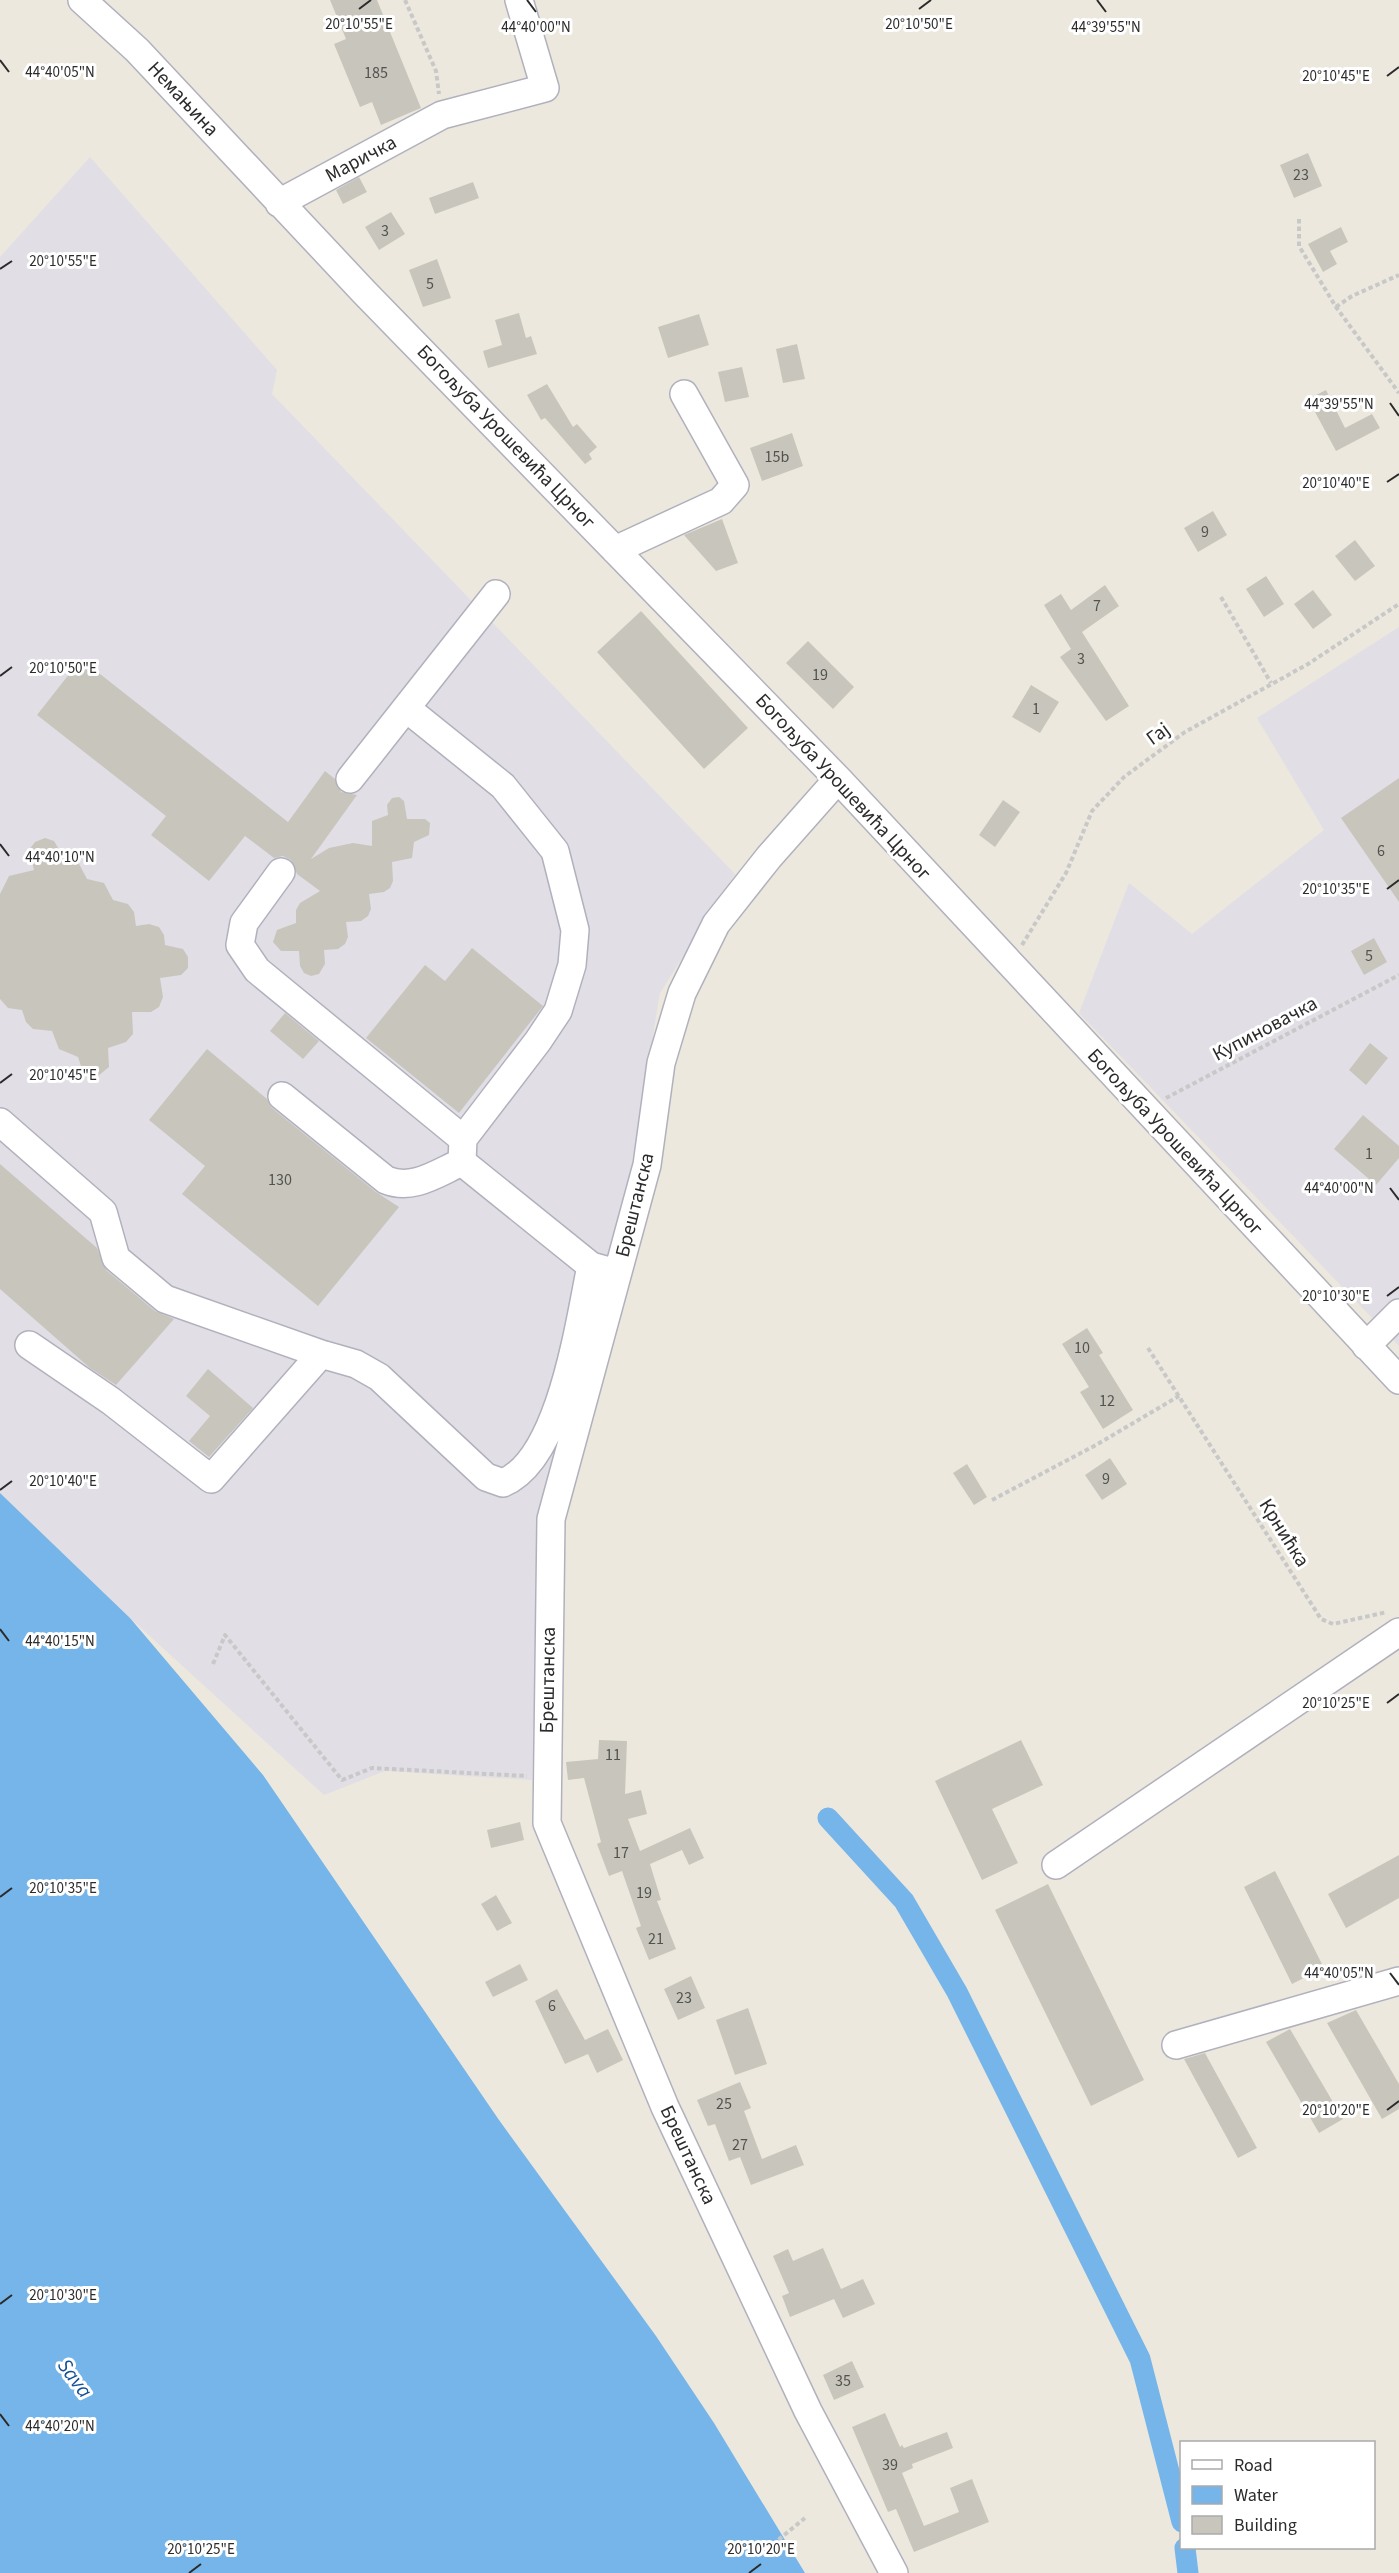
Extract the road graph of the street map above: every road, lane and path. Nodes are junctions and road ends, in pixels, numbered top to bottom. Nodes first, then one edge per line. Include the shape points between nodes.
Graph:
1 (82, 0) edge
2 (519, 0) edge
3 (406, 1) edge
4 (442, 115) junction
5 (279, 202) junction
6 (1299, 219) dead end
7 (1399, 274) edge
8 (1336, 307) junction
9 (1399, 393) edge
10 (684, 394) dead end
11 (615, 550) junction
12 (496, 594) dead end
13 (1221, 597) dead end
14 (1399, 604) edge
15 (1271, 683) junction
16 (406, 708) junction
17 (350, 779) dead end
18 (838, 779) junction
19 (281, 872) dead end
20 (1011, 964) junction
21 (1399, 975) edge
22 (282, 1096) dead end
23 (1144, 1110) junction
24 (0, 1122) edge
25 (462, 1150) junction
26 (591, 1266) junction
27 (619, 1273) junction
28 (1399, 1313) edge
29 (29, 1345) dead end
30 (1366, 1346) junction
31 (1148, 1348) dead end
32 (321, 1354) junction
33 (1399, 1380) edge
34 (1179, 1396) junction
35 (992, 1500) dead end
36 (1394, 1622) edge
37 (213, 1664) dead end
38 (546, 1777) junction
39 (1056, 1865) dead end
40 (1399, 1981) edge
41 (1176, 2044) dead end
42 (805, 2518) dead end
43 (761, 2554) dead end
44 (894, 2573) edge

1 - 5 street, Немањина via 137,50
2 - 4 street, Маричка via 544,88
3 - 4 path via 436,71
4 - 5 street, Маричка
5 - 11 street, Богољуба Урошевића Црног
6 - 8 path via 1299,246
7 - 8 path
8 - 9 path
10 - 11 street via 735,485 721,501
11 - 18 street, Богољуба Урошевића Црног
12 - 16 street
13 - 15 path
14 - 15 path, Гај via 1308,664
15 - 20 path, Гај via 1185,732 1124,777 1092,811 1066,873
16 - 17 street
16 - 25 street via 503,786 555,851 575,930 572,965 558,1011
18 - 20 street, Богољуба Урошевића Црног
18 - 27 street, Брештанска via 716,924 682,993 661,1063 648,1164
19 - 25 street via 244,923 240,945 257,970
20 - 23 street, Богољуба Урошевића Црног
21 - 23 path, Купиновачка
22 - 25 street via 386,1180 399,1185 412,1184
23 - 30 street, Богољуба Урошевића Црног
24 - 32 street via 104,1212 116,1258 165,1299
25 - 26 street
26 - 27 street
26 - 32 street via 566,1380 548,1434 518,1477 502,1483 486,1477 379,1377 356,1364
27 - 38 street, Брештанска via 551,1519
28 - 30 street
29 - 32 street via 111,1401 211,1479
30 - 33 street, Богољуба Урошевића Црног
31 - 34 path, Крнићка
34 - 35 path
34 - 36 path, Крнићка via 1321,1619 1333,1624
36 - 39 street
37 - 38 path via 225,1635 342,1780 372,1768
38 - 44 street, Брештанска via 547,1823 665,2107 808,2412
40 - 41 street
42 - 43 path

